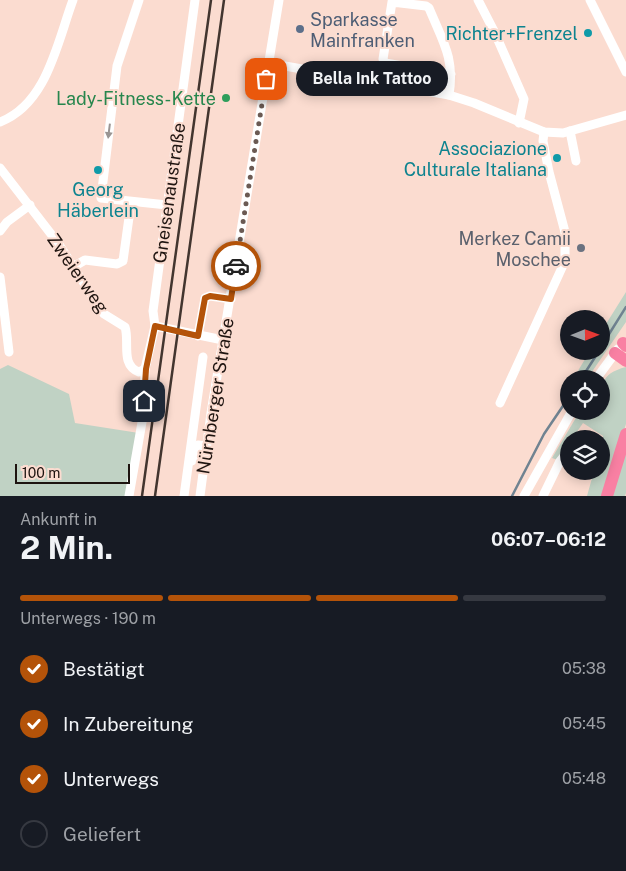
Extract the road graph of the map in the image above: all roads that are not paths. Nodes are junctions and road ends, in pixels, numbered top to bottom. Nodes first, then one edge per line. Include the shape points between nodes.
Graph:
1 (73, 0) edge
2 (139, 0) edge
3 (195, 0) edge
4 (279, 0) edge
5 (478, 0) edge
6 (590, 0) edge
7 (268, 63) junction
8 (412, 67) junction
9 (626, 72) edge
10 (451, 74) junction
11 (408, 88) junction
12 (449, 95) junction
13 (626, 116) edge
14 (0, 122) edge
15 (519, 123) junction
16 (570, 131) junction
17 (544, 132) junction
18 (576, 161) dead end
19 (0, 168) edge
20 (132, 203) junction
21 (30, 205) junction
22 (167, 205) junction
23 (0, 231) edge
24 (73, 267) junction
25 (0, 277) edge
26 (231, 299) junction
27 (155, 326) junction
28 (198, 336) junction
29 (223, 340) junction
30 (622, 345) edge
31 (9, 352) dead end
32 (203, 357) dead end
33 (626, 361) edge
34 (146, 369) junction
35 (603, 370) edge
36 (500, 403) dead end
37 (567, 420) edge
38 (626, 434) edge
39 (206, 446) junction
40 (560, 461) edge
41 (186, 474) junction
42 (129, 496) edge
43 (184, 496) edge
44 (200, 496) edge
45 (524, 496) edge
46 (543, 496) edge
47 (607, 496) edge

1 - 14 street via 39,90 22,110
2 -> 20 street via 117,66 101,198
3 - 22 street, Gneisenaustraße
4 - 7 street, Nürnberger Straße
5 - 15 street via 524,99
6 - 9 street
7 - 11 street
7 - 26 street, Nürnberger Straße
8 - 10 street
8 - 10 street via 385,63 383,59 392,2 429,8 451,60
8 - 11 street
10 - 12 street
11 - 12 street
12 - 15 street
13 - 16 street
15 - 17 street
16 - 17 street
16 - 18 street
17 - 36 street via 549,172 566,232 565,261
19 - 21 street, Zweierweg
20 - 22 street
20 - 24 street via 123,261 117,264 85,260
21 - 23 street
21 - 24 street, Zweierweg
22 - 27 street, Gneisenaustraße via 153,311
24 - 34 street, Zweierweg via 104,314 125,327 127,361 132,370
25 - 31 street
26 - 28 street via 205,298
26 - 29 street, Nürnberger Straße
27 - 28 street
27 - 34 street, Gneisenaustraße
28 - 29 street
29 - 39 street, Nürnberger Straße
30 - 33 highway
30 - 35 street
32 - 41 street
34 - 42 street, Gneisenaustraße via 144,412
37 - 45 street
38 - 47 highway
39 - 41 street via 198,445
39 - 44 street, Nürnberger Straße
40 - 46 street
41 - 43 street

